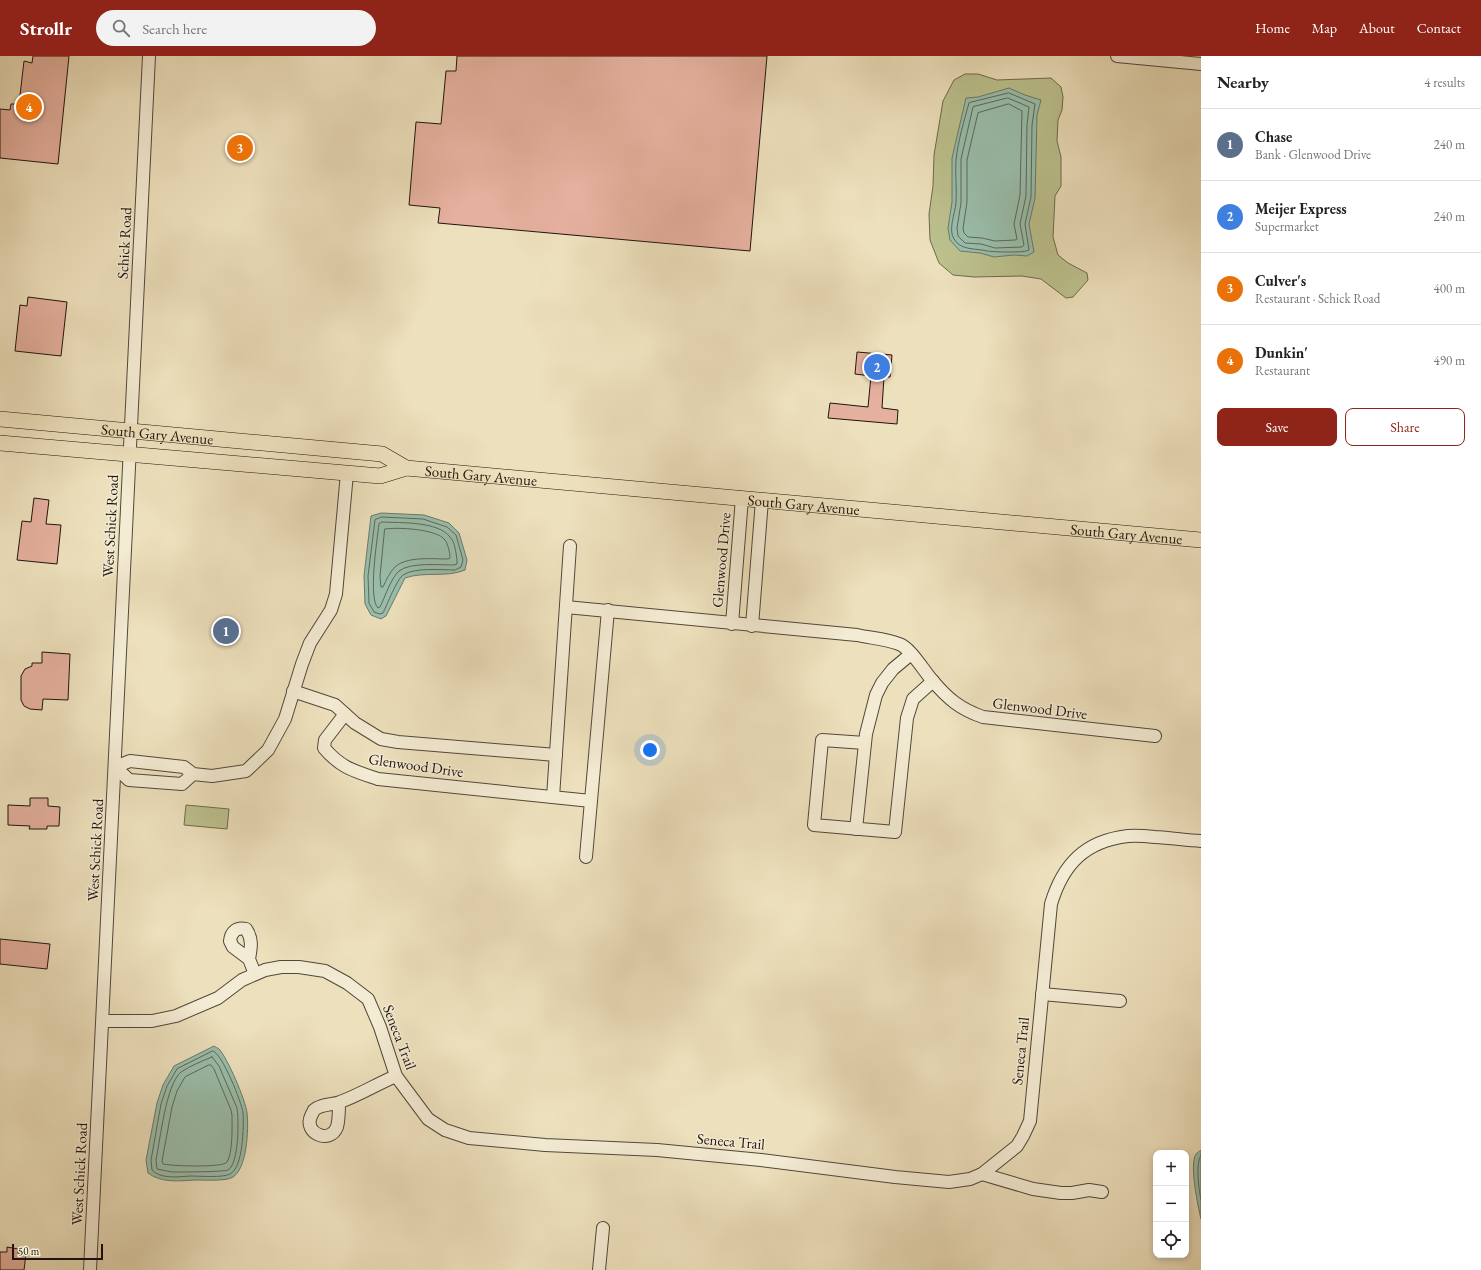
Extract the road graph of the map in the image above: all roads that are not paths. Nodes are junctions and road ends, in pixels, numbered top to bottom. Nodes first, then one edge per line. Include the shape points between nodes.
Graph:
1 (148, 56) edge
2 (1117, 56) edge
3 (1201, 64) edge
4 (0, 419) edge
5 (130, 432) junction
6 (0, 443) edge
7 (129, 455) junction
8 (406, 468) junction
9 (348, 473) junction
10 (742, 498) junction
11 (762, 500) junction
12 (1201, 540) edge
13 (570, 546) dead end
14 (566, 607) junction
15 (608, 610) junction
16 (732, 624) junction
17 (752, 626) junction
18 (911, 654) junction
19 (933, 681) junction
20 (294, 691) junction
21 (345, 714) junction
22 (1155, 736) dead end
23 (865, 743) junction
24 (556, 755) junction
25 (115, 767) junction
26 (193, 774) junction
27 (553, 797) junction
28 (591, 801) junction
29 (856, 828) junction
30 (1201, 841) edge
31 (586, 857) dead end
32 (249, 959) dead end
33 (255, 974) junction
34 (1042, 994) junction
35 (1120, 1001) dead end
36 (103, 1021) junction
37 (396, 1076) junction
38 (339, 1102) dead end
39 (982, 1174) junction
40 (1102, 1192) dead end
41 (602, 1228) dead end
42 (90, 1270) edge
43 (599, 1270) edge

1 - 5 street, Schick Road
2 - 3 street
4 - 5 main road, South Gary Avenue
5 - 7 street, West Schick Road
5 - 8 main road, South Gary Avenue via 382,454
6 - 7 main road, South Gary Avenue
7 - 9 main road, South Gary Avenue
7 - 25 street, West Schick Road
8 - 9 main road, South Gary Avenue via 380,476
8 - 10 main road, South Gary Avenue
9 - 20 street via 336,594 331,610 310,642
10 - 11 main road, South Gary Avenue
10 - 16 street, Glenwood Drive
11 - 12 main road, South Gary Avenue
11 - 17 street
13 - 14 street
14 - 15 street, Glenwood Drive
14 - 24 street
15 - 16 street, Glenwood Drive
15 - 28 street
16 - 17 street, Glenwood Drive
17 - 18 street, Glenwood Drive via 857,635 900,644
18 - 19 street, Glenwood Drive
18 - 23 street via 893,669 882,683 876,695
19 - 22 street, Glenwood Drive via 955,704 983,718
19 - 29 street via 913,700 907,718 895,832
20 - 21 street, Glenwood Drive via 335,705
20 - 26 street via 285,719 268,750 246,771 212,776
21 - 24 street, Glenwood Drive via 381,739
21 - 27 street, Glenwood Drive via 325,740 324,748 333,759 350,770 378,779
23 - 29 street
23 - 29 street via 822,740 814,825
24 - 27 street
25 - 26 street via 130,762 184,767
25 - 26 street via 129,780 182,784
25 - 36 street, West Schick Road
27 - 28 street, Glenwood Drive
28 - 31 street
30 - 34 street, Seneca Trail via 1129,835 1104,841 1081,852 1064,873 1051,904
32 - 33 street
33 - 36 street, Seneca Trail via 242,980 218,998 176,1016 152,1021
33 - 37 street, Seneca Trail via 281,967 299,967 325,971 347,983 368,1000
34 - 35 street
34 - 39 street, Seneca Trail via 1030,1121 1017,1146
36 - 42 street, West Schick Road
37 - 38 street
37 - 39 street, Seneca Trail via 428,1119 445,1130 469,1138 544,1145 657,1150 949,1182 970,1179
39 - 40 street via 1032,1189 1061,1193 1089,1190
41 - 43 street

